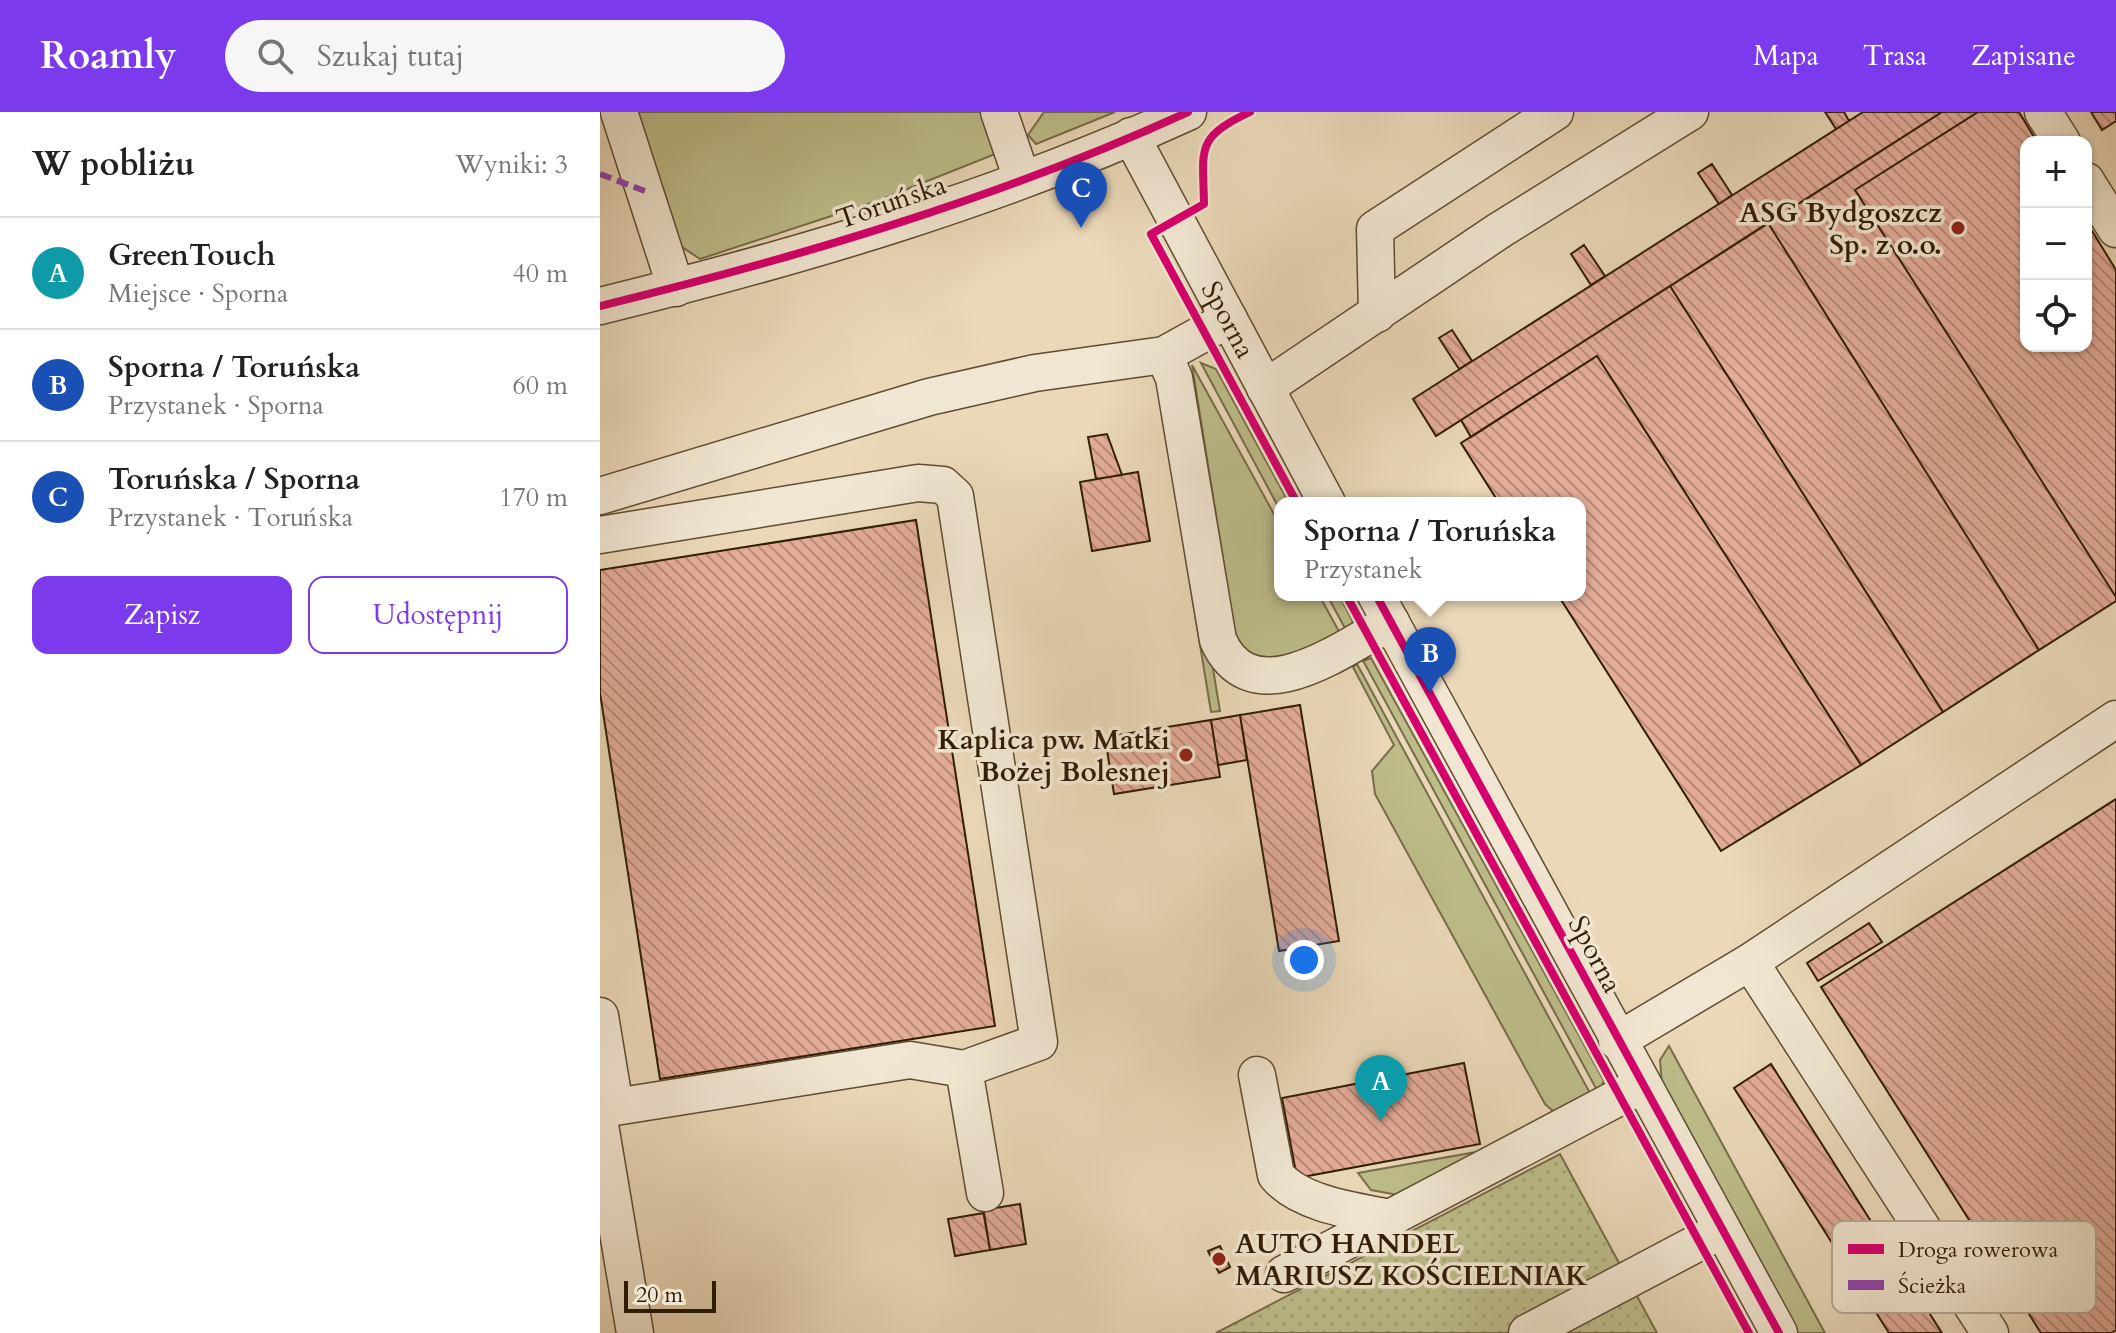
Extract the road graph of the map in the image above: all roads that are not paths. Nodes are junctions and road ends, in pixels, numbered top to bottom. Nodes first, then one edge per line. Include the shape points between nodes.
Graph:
1 (619, 112) edge
2 (999, 112) edge
3 (1188, 112) edge
4 (1555, 112) edge
5 (1690, 112) edge
6 (2043, 112) edge
7 (1131, 136) junction
8 (2058, 136) edge
9 (1022, 179) junction
10 (2092, 191) edge
11 (2116, 229) edge
12 (676, 288) junction
13 (600, 306) edge
14 (1377, 314) junction
15 (1229, 319) junction
16 (1164, 355) junction
17 (1265, 388) junction
18 (600, 496) edge
19 (1324, 497) edge
20 (600, 535) edge
21 (1384, 608) edge
22 (2116, 719) edge
23 (1750, 962) junction
24 (600, 1016) edge
25 (1617, 1041) junction
26 (964, 1069) junction
27 (1257, 1075) dead end
28 (1642, 1085) junction
29 (605, 1114) edge
30 (985, 1193) dead end
31 (1390, 1218) junction
32 (1918, 1221) edge
33 (1722, 1230) junction
34 (1284, 1274) dead end
35 (1977, 1313) edge
36 (635, 1333) edge
37 (1527, 1333) edge
38 (1779, 1333) edge
39 (1990, 1333) edge

1 - 12 street
2 - 9 street
3 - 7 street, Toruńska
4 - 14 street via 1375,229
5 - 14 street
6 - 8 street
7 - 9 street, Toruńska
7 - 15 street, Sporna
9 - 12 street, Toruńska via 854,238
10 - 11 street
12 - 13 street, Toruńska
14 - 17 street
15 - 16 street
15 - 17 street, Sporna
16 - 18 street via 1035,373 929,397
16 - 21 street via 1174,378 1218,640 1231,660 1256,677 1298,671
17 - 19 street, Sporna
20 - 26 street via 918,483 943,485 955,496 1039,1042
21 - 25 street, Sporna
22 - 23 street
23 - 25 street
23 - 32 street
24 - 29 street
25 - 28 street, Sporna
26 - 29 street via 910,1060
26 - 30 street
27 - 31 street via 1276,1175 1286,1188
28 - 31 street
28 - 33 street, Sporna
29 - 36 street
31 - 34 street
33 - 37 street
33 - 38 street, Sporna
35 - 39 street

